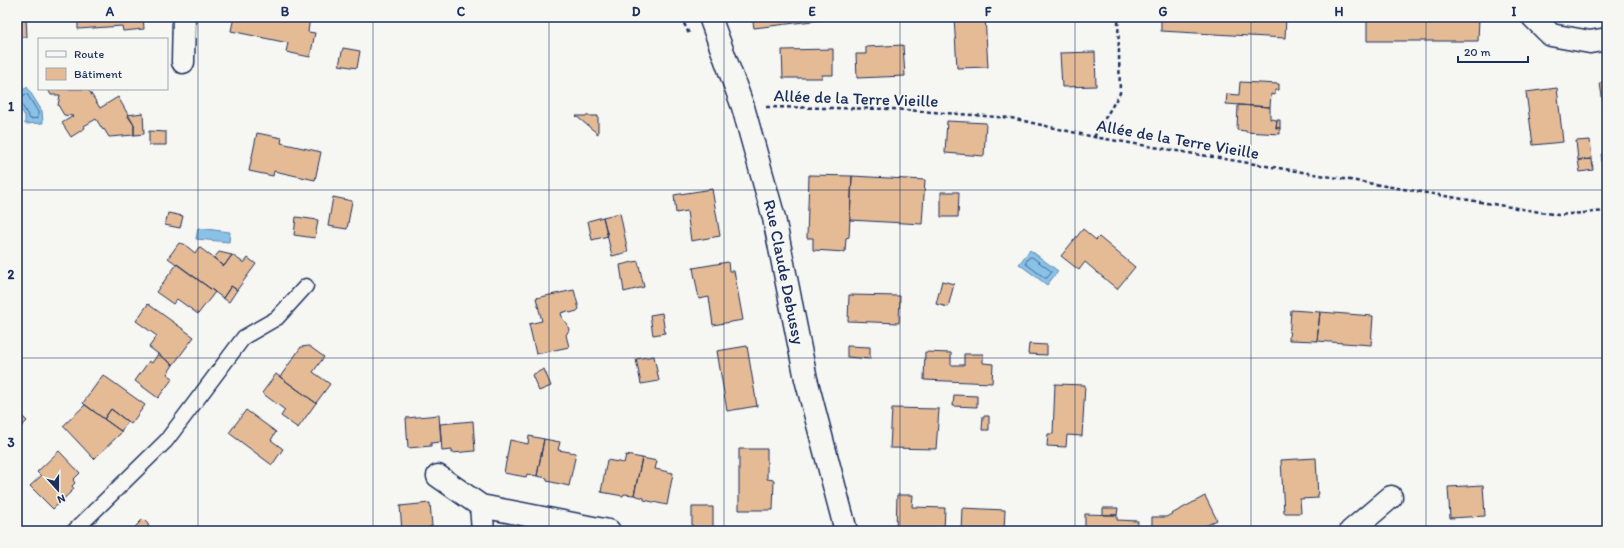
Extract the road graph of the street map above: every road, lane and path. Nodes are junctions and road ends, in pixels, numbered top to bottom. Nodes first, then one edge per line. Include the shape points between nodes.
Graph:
1 (184, 17) edge
2 (710, 17) edge
3 (1118, 17) edge
4 (1533, 17) edge
5 (1607, 39) edge
6 (183, 62) dead end
7 (743, 107) junction
8 (1094, 137) junction
9 (1607, 210) edge
10 (306, 286) dead end
11 (438, 476) dead end
12 (1391, 497) dead end
13 (481, 506) junction
14 (74, 531) edge
15 (483, 531) edge
16 (609, 531) edge
17 (846, 531) edge
18 (1351, 531) edge

1 - 6 street
2 - 7 street, Rue Claude Debussy
3 - 8 path via 1120,93
4 - 5 street via 1551,36 1590,42
7 - 8 path, Allée de la Terre Vieille via 893,109 1003,118
7 - 17 street, Rue Claude Debussy via 774,218 806,379
8 - 9 path, Allée de la Terre Vieille via 1558,215
10 - 14 lane via 277,318 244,336 166,441
11 - 13 street
12 - 18 street
13 - 15 street
13 - 16 street

